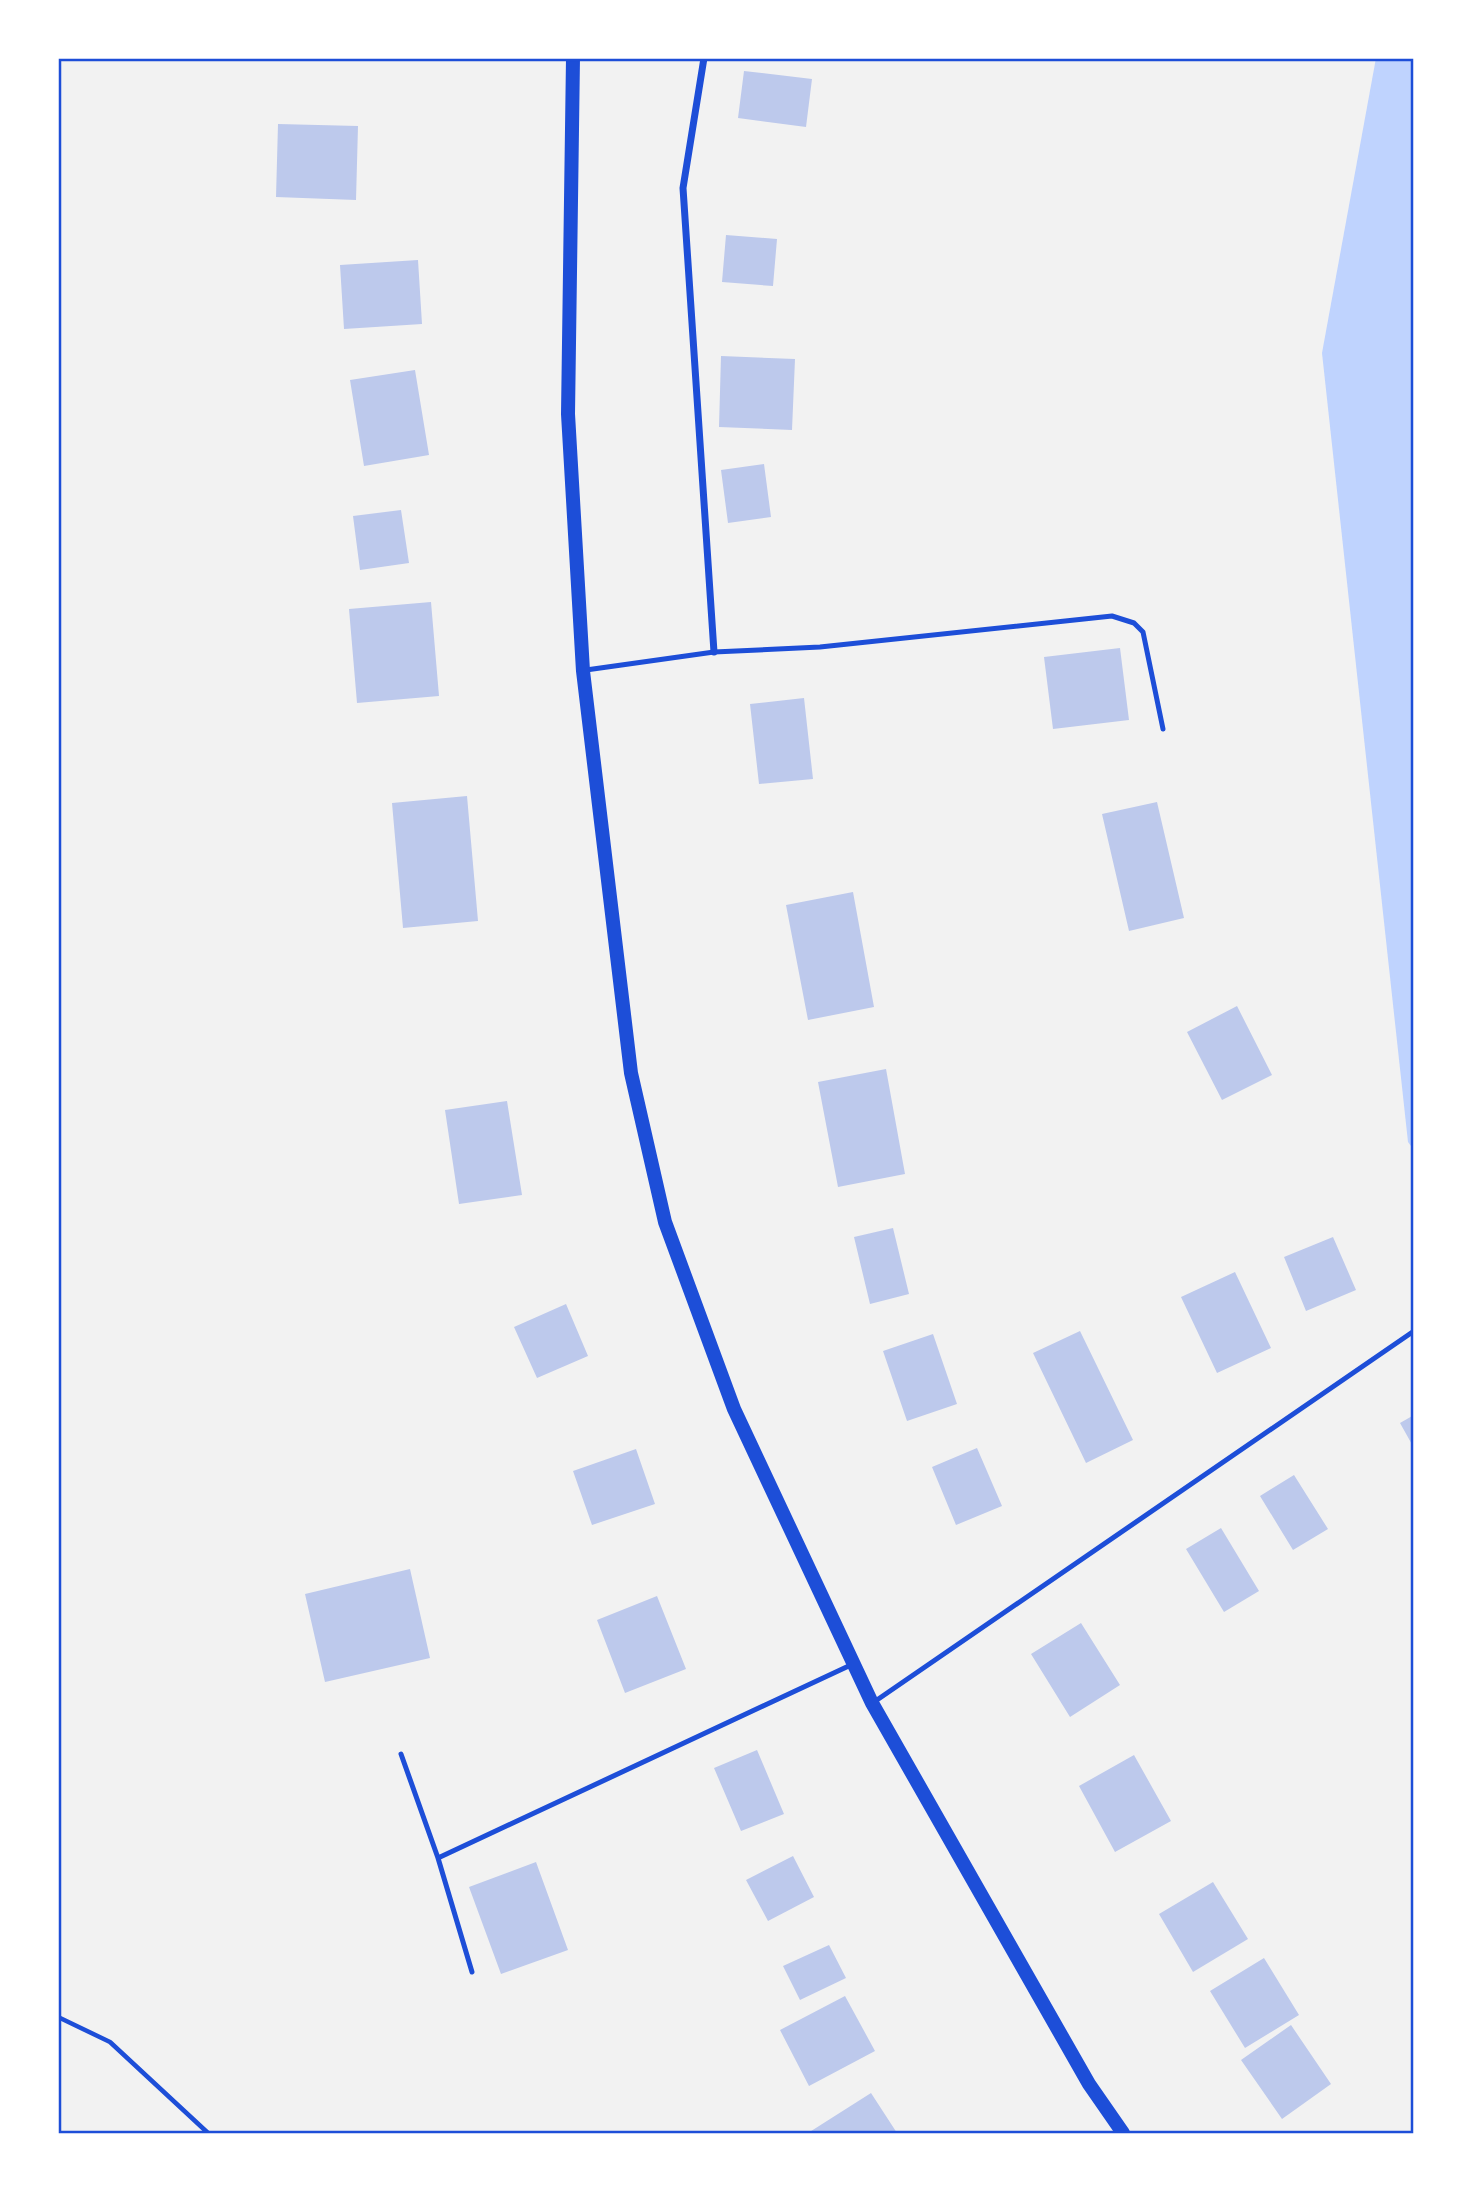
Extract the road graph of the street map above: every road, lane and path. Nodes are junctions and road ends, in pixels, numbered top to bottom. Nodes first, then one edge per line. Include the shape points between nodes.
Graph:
1 (573, 58) edge
2 (704, 58) edge
3 (714, 652) junction
4 (583, 671) junction
5 (1163, 729) dead end
6 (1414, 1331) edge
7 (853, 1664) junction
8 (872, 1703) junction
9 (401, 1754) dead end
10 (438, 1858) junction
11 (472, 1972) dead end
12 (58, 2017) edge
13 (208, 2133) edge
14 (1123, 2133) edge

1 - 4 main road via 568,414
2 - 3 street via 683,188
3 - 4 lane
3 - 5 lane via 820,647 1112,616 1134,623 1143,632
4 - 7 main road via 631,1073 665,1222 734,1409
6 - 8 lane
7 - 8 main road
7 - 10 lane
8 - 14 main road via 1089,2084
9 - 10 lane
10 - 11 lane
12 - 13 path via 110,2042

